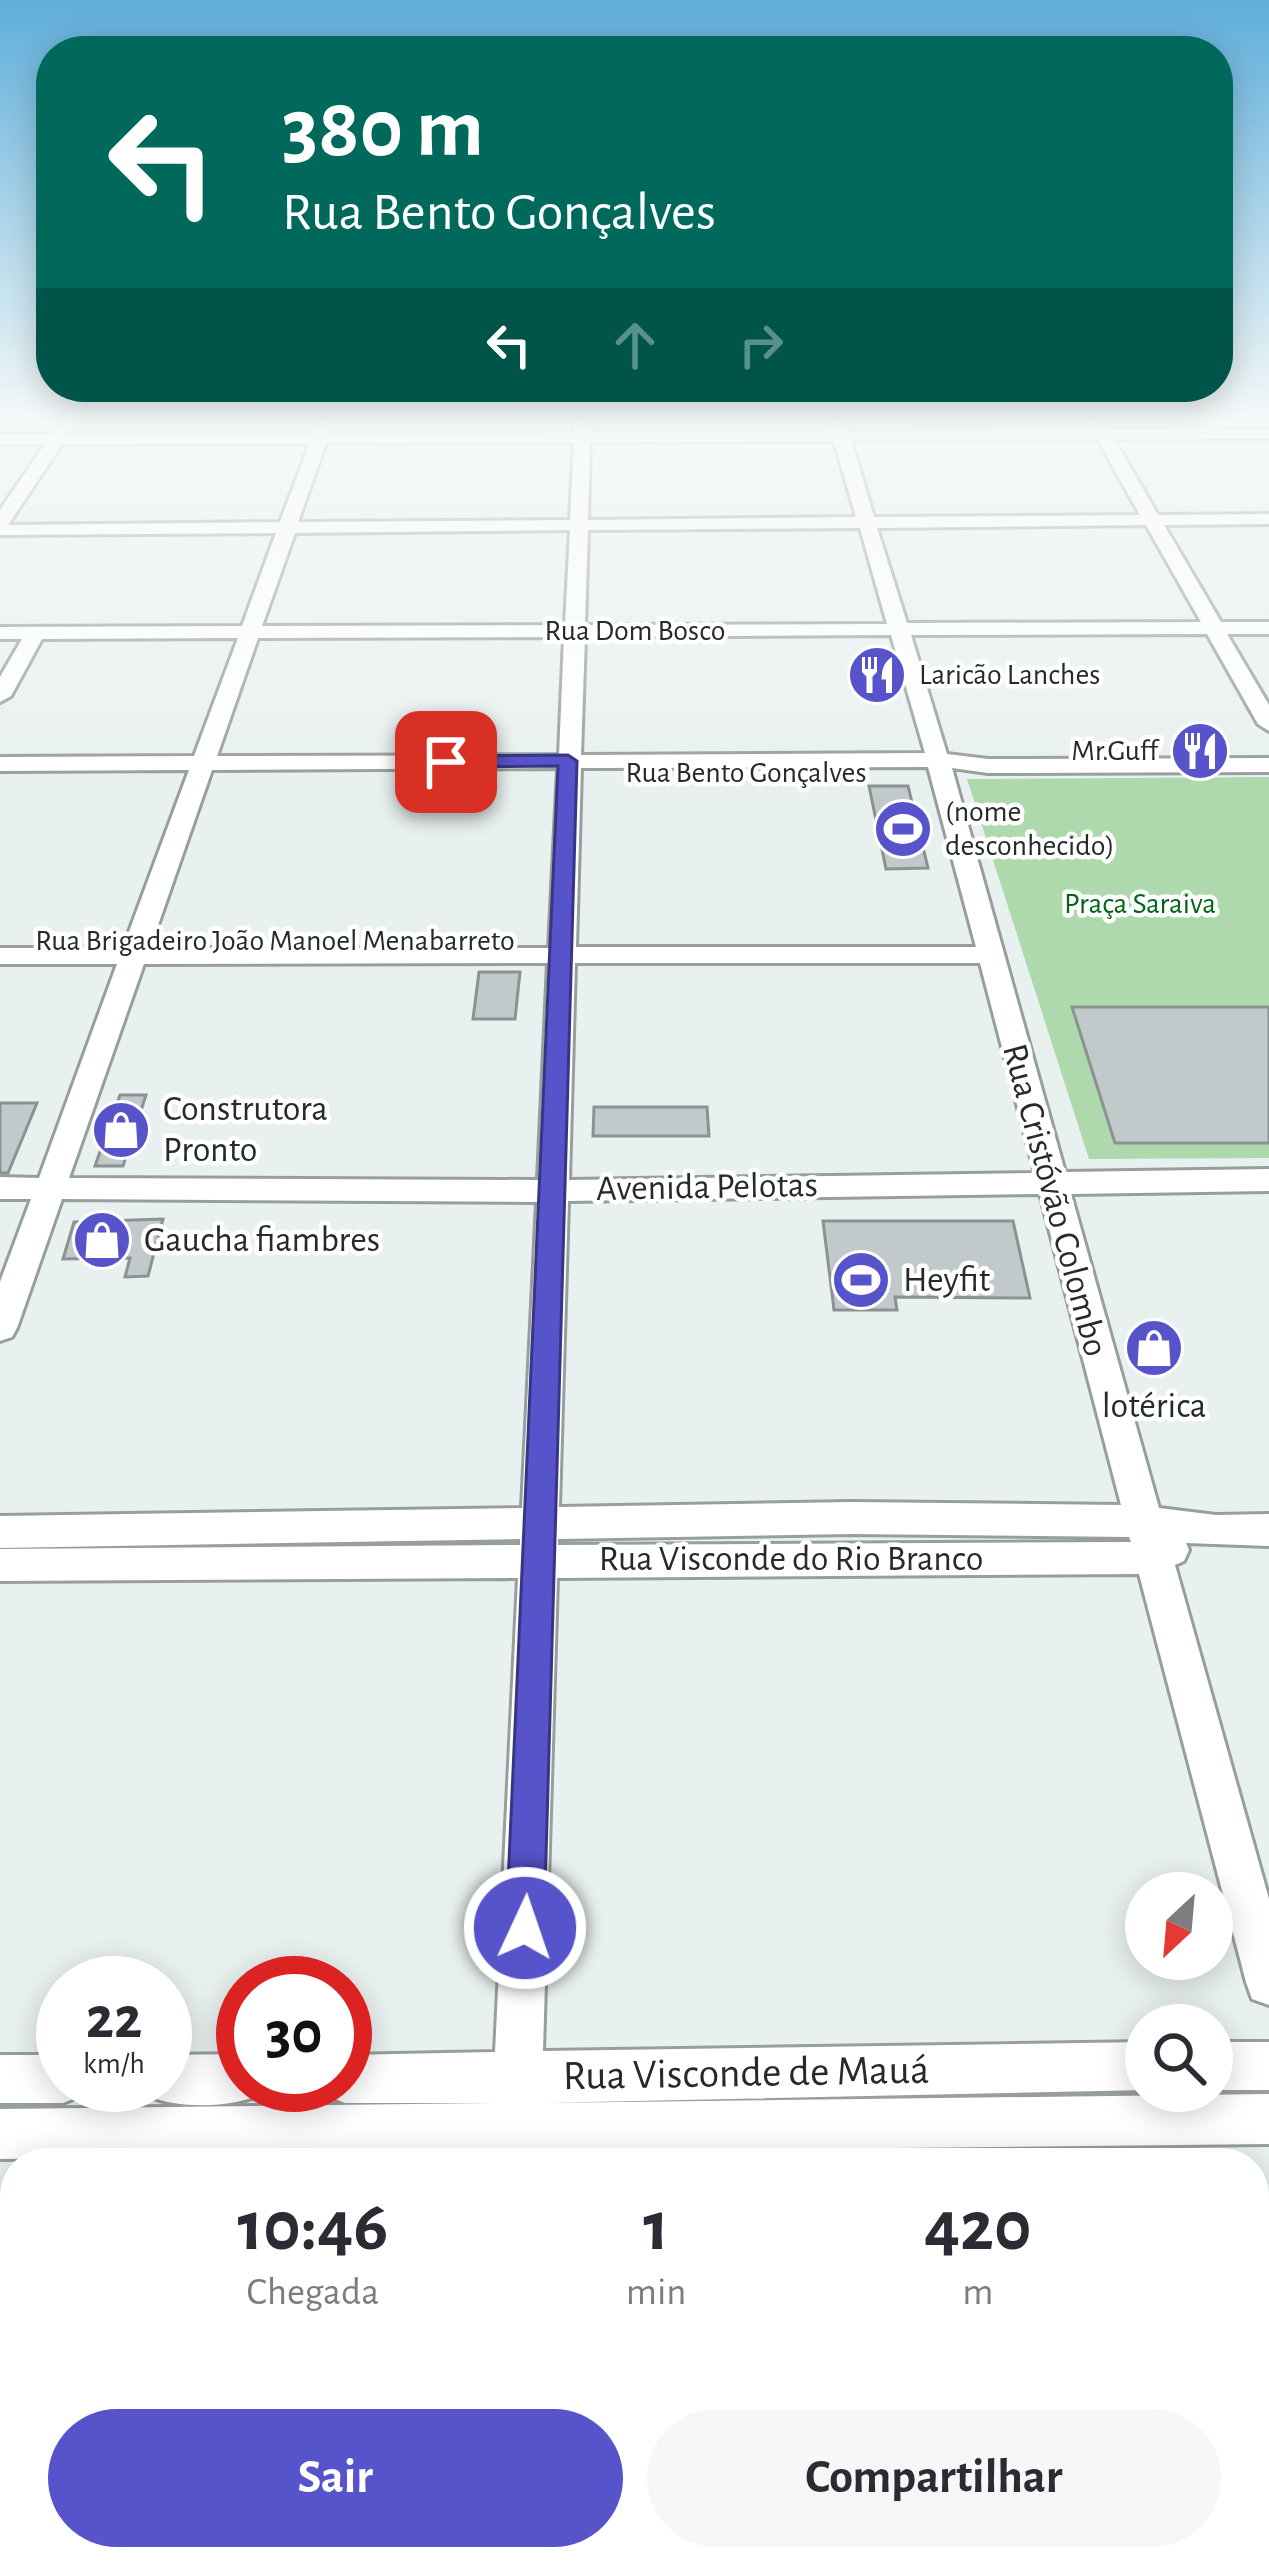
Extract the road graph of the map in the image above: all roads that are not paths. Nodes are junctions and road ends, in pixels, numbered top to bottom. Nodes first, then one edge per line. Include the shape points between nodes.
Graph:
1 (281, 539) edge
2 (579, 539) edge
3 (870, 539) edge
4 (1161, 539) edge
5 (1214, 628) junction
6 (1269, 628) edge
7 (897, 629) junction
8 (247, 632) junction
9 (572, 632) junction
10 (0, 633) edge
11 (35, 633) junction
12 (0, 697) edge
13 (1269, 724) edge
14 (0, 764) edge
15 (1269, 765) edge
16 (568, 766) junction
17 (940, 767) junction
18 (199, 768) junction
19 (0, 775) edge
20 (0, 941) edge
21 (986, 946) junction
22 (563, 948) junction
23 (133, 949) junction
24 (0, 956) edge
25 (1269, 1180) edge
26 (1052, 1181) junction
27 (0, 1188) edge
28 (49, 1188) junction
29 (553, 1190) junction
30 (0, 1328) edge
31 (851, 1517) junction
32 (1269, 1530) edge
33 (0, 1532) edge
34 (691, 1539) junction
35 (1146, 1539) junction
36 (542, 1542) junction
37 (123, 1547) junction
38 (854, 1560) junction
39 (0, 1564) edge
40 (1269, 1982) edge
41 (1125, 2066) edge
42 (1233, 2066) edge
43 (1269, 2066) edge
44 (1014, 2067) junction
45 (372, 2078) edge
46 (0, 2079) edge
47 (36, 2079) edge
48 (519, 2079) junction
49 (223, 2112) edge
50 (1269, 2119) edge
51 (1024, 2122) junction
52 (218, 2128) junction
53 (0, 2134) edge
54 (516, 2146) edge

1 - 8 street
2 - 9 street
3 - 7 street, Rua Cristóvão Colombo
4 - 5 street
5 - 6 street, Rua Dom Bosco
5 - 7 street, Rua Dom Bosco
5 - 13 street
7 - 9 street, Rua Dom Bosco
7 - 17 street, Rua Cristóvão Colombo
8 - 9 street, Rua Dom Bosco
8 - 11 street, Rua Dom Bosco
8 - 18 street
9 - 16 street
10 - 11 street, Rua Dom Bosco
11 - 12 street
14 - 18 street, Rua Bento Gonçalves
15 - 17 street, Rua Bento Gonçalves
16 - 17 street, Rua Bento Gonçalves
16 - 18 street, Rua Bento Gonçalves
16 - 22 street
17 - 21 street, Rua Cristóvão Colombo
18 - 19 street, Rua Bento Gonçalves
18 - 23 street
20 - 23 street, Rua Brigadeiro João Manoel Menabarreto
21 - 22 street, Rua Brigadeiro João Manoel Menabarreto
21 - 26 street, Rua Cristóvão Colombo
22 - 23 street, Rua Brigadeiro João Manoel Menabarreto
22 - 29 street
23 - 24 street, Rua Brigadeiro João Manoel Menabarreto
23 - 28 street
25 - 26 street, Avenida Pelotas
26 - 29 street, Avenida Pelotas
26 - 35 street, Rua Cristóvão Colombo
27 - 28 street, Avenida Pelotas
28 - 29 street, Avenida Pelotas
28 - 30 street
29 - 36 street
31 - 34 street, Rua Visconde do Rio Branco
31 - 35 street, Rua Visconde do Rio Branco
31 - 38 street
32 - 35 street, Rua Visconde do Rio Branco
33 - 37 street, Rua Visconde do Rio Branco
34 - 36 street, Rua Visconde do Rio Branco
34 - 38 street, Rua Visconde do Rio Branco
35 - 38 street, Rua Visconde do Rio Branco
35 - 40 street, Rua Cristóvão Colombo
36 - 37 street, Rua Visconde do Rio Branco
36 - 48 street
37 - 39 street, Rua Visconde do Rio Branco
41 - 44 street, Rua Visconde de Mauá
42 - 43 street
44 - 48 street, Rua Visconde de Mauá
44 - 51 street
45 - 48 street, Rua Visconde de Mauá
46 - 47 street
48 - 54 street
49 - 52 street
50 - 51 street, Rua Visconde de Mauá
51 - 54 street, Rua Visconde de Mauá
52 - 53 street, Rua Visconde de Mauá
52 - 54 street, Rua Visconde de Mauá

